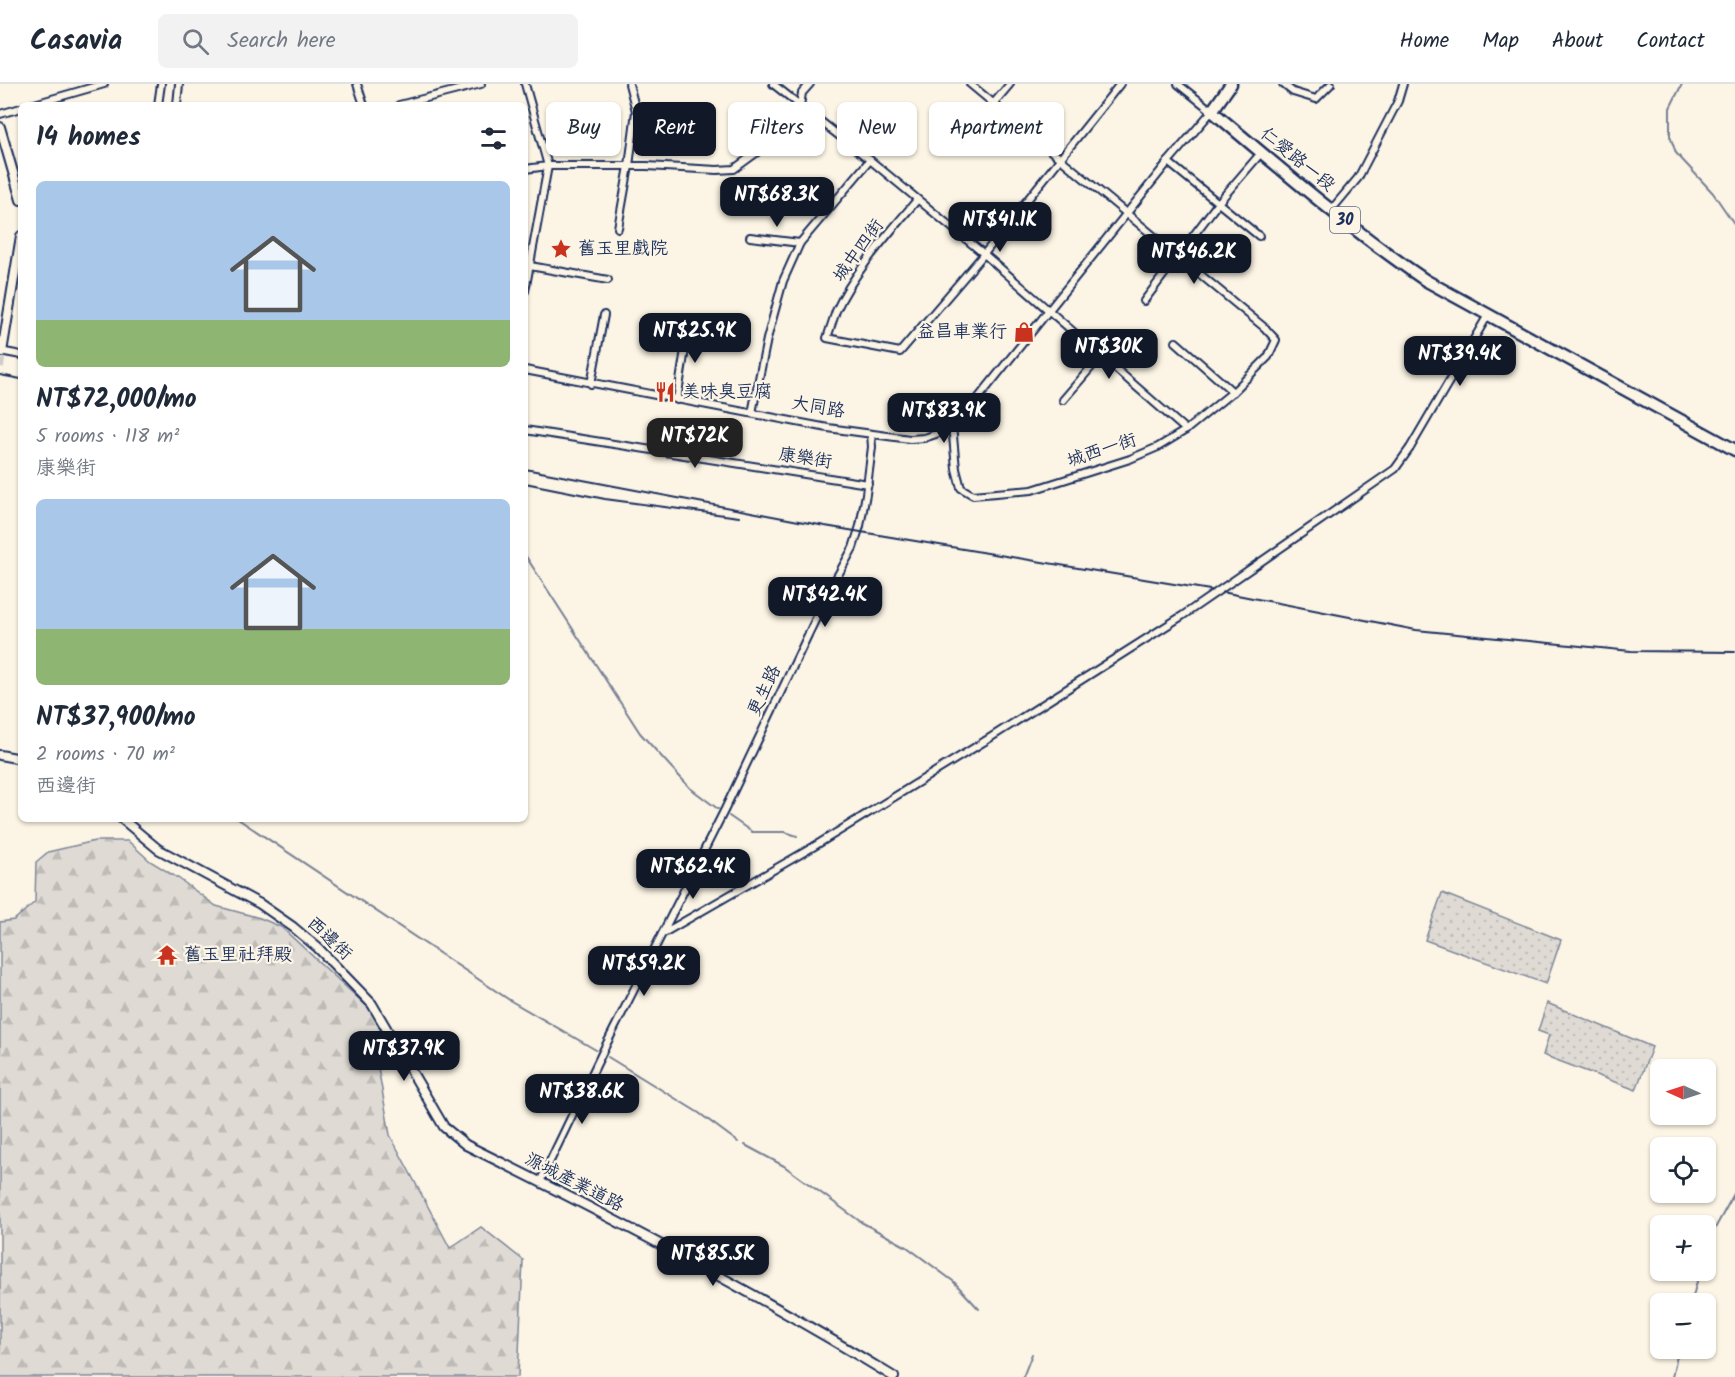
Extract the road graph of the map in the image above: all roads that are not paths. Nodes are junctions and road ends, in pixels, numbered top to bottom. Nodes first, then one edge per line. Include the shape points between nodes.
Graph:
1 (104, 84) edge
2 (161, 84) edge
3 (179, 84) edge
4 (357, 84) edge
5 (481, 84) edge
6 (525, 84) edge
7 (629, 84) edge
8 (773, 84) edge
9 (810, 84) edge
10 (970, 84) edge
11 (1010, 84) edge
12 (1120, 84) edge
13 (1179, 84) edge
14 (1231, 84) edge
15 (1283, 84) edge
16 (1331, 84) edge
17 (1403, 84) edge
18 (41, 102) edge
19 (159, 102) edge
20 (177, 102) edge
21 (363, 102) edge
22 (414, 102) edge
23 (795, 102) edge
24 (801, 102) edge
25 (991, 102) edge
26 (995, 102) edge
27 (18, 109) edge
28 (1212, 111) junction
29 (0, 114) edge
30 (825, 125) edge
31 (0, 127) edge
32 (1261, 153) junction
33 (752, 156) edge
34 (1057, 156) edge
35 (1059, 158) junction
36 (870, 160) junction
37 (1168, 162) junction
38 (548, 166) junction
39 (629, 166) junction
40 (528, 169) edge
41 (18, 190) edge
42 (917, 200) junction
43 (1218, 203) junction
44 (1332, 209) junction
45 (1128, 214) junction
46 (618, 228) dead end
47 (1259, 236) dead end
48 (750, 237) dead end
49 (800, 243) junction
50 (984, 254) junction
51 (1180, 256) junction
52 (530, 266) junction
53 (18, 276) edge
54 (528, 276) edge
55 (608, 280) dead end
56 (1144, 301) dead end
57 (1049, 312) junction
58 (604, 315) dead end
59 (1488, 315) junction
60 (689, 324) dead end
61 (1176, 342) dead end
62 (1, 351) edge
63 (18, 354) edge
64 (1100, 357) junction
65 (528, 371) edge
66 (591, 384) junction
67 (1233, 392) junction
68 (677, 400) junction
69 (1063, 400) dead end
70 (752, 413) junction
71 (952, 425) junction
72 (528, 430) edge
73 (1186, 430) junction
74 (871, 434) junction
75 (1735, 450) edge
76 (868, 484) junction
77 (0, 755) edge
78 (18, 758) edge
79 (126, 822) edge
80 (662, 935) junction
81 (459, 1139) joint
82 (540, 1182) junction
83 (894, 1377) edge

1 - 18 street
2 - 19 street
3 - 20 street
4 - 21 street
5 - 22 street
6 - 38 street
7 - 39 street via 636,111
8 - 23 street
9 - 24 street
10 - 25 street
11 - 26 street
12 - 35 street
13 - 28 street, 仁愛路一段
14 - 28 main road, 大同路
15 - 16 street via 1293,92 1316,99
17 - 44 street via 1358,178
27 - 29 street
28 - 32 main road, 仁愛路一段 / 30
28 - 37 street, 大同路
30 - 36 street
31 - 41 street
32 - 43 street
32 - 44 main road, 仁愛路一段 / 30
33 - 39 street via 734,169 717,171
34 - 35 street
35 - 45 street
35 - 50 street
36 - 42 street
36 - 49 street
37 - 43 street
37 - 45 street, 大同路
38 - 39 street
38 - 40 street
38 - 52 street
39 - 46 street
42 - 50 street
42 - 50 street, 城中四街 via 870,257 837,310 827,338 900,352
43 - 47 street
43 - 51 street
44 - 59 main road, 仁愛路一段 / 30 via 1425,280
45 - 51 street
45 - 57 street, 大同路
48 - 49 street
49 - 70 street via 780,291
50 - 57 street
51 - 56 street
51 - 67 street, 城西一街 via 1276,340 1268,357
52 - 54 street
52 - 55 street
53 - 62 street
57 - 64 street
57 - 71 street, 大同路 via 968,411
58 - 66 street
59 - 75 main road, 30
59 - 80 street, bridge via 1395,469 1182,616 813,847
60 - 68 street
61 - 67 street
62 - 63 street
64 - 69 street
64 - 73 street
65 - 66 street, 大同路
66 - 68 street, 大同路
67 - 73 street, 城西一街
68 - 70 street, 大同路
70 - 74 street, 大同路
71 - 73 street, 城西一街 via 961,488 973,495 1032,490 1130,459
71 - 74 street, 大同路 via 924,438
72 - 76 street, 康樂街
74 - 76 street, 更生路
76 - 80 street, 更生路 via 853,548
77 - 78 street
79 - 81 street, 西邊街 via 158,849 260,904 318,948 372,1004 444,1127
80 - 82 street, 更生路
81 - 82 street, 源城產業道路
82 - 83 street, 源城產業道路 via 800,1320

